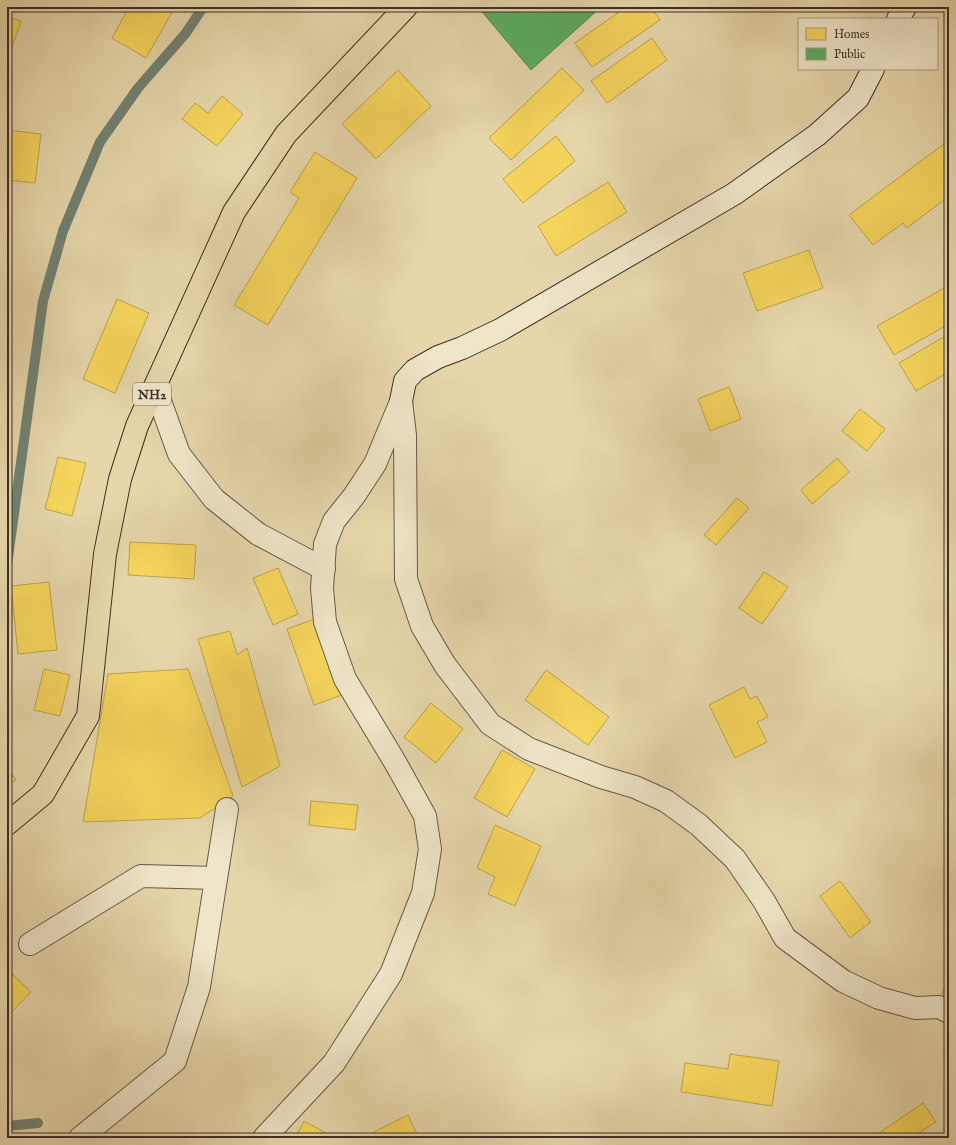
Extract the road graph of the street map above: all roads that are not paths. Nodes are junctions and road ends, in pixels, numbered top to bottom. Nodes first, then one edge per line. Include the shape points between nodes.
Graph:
1 (406, 7) edge
2 (905, 7) edge
3 (899, 18) edge
4 (872, 70) edge
5 (155, 388) junction
6 (401, 401) junction
7 (324, 569) junction
8 (227, 809) dead end
9 (7, 824) edge
10 (216, 878) junction
11 (30, 944) dead end
12 (949, 1012) edge
13 (80, 1138) edge
14 (264, 1138) edge

1 - 5 highway, NH2 via 286,134 234,212
2 - 3 street
4 - 6 street via 858,98 817,135 734,194 500,330 415,370 405,381
5 - 7 street via 178,454 214,499 258,534
5 - 9 highway, NH2 via 137,426 120,479 105,554 88,716 43,794
6 - 7 street via 375,464 334,521 325,544
6 - 12 street via 405,435 406,579 422,626 444,665 490,724 529,749 601,777 635,787 666,801 699,825 735,859 786,938 843,982 879,998 915,1008 939,1007
7 - 14 street via 322,588 325,622 345,679 425,816 430,849 423,893 391,974 334,1063
8 - 10 street
10 - 11 street via 140,876
10 - 13 street via 199,987 175,1062

